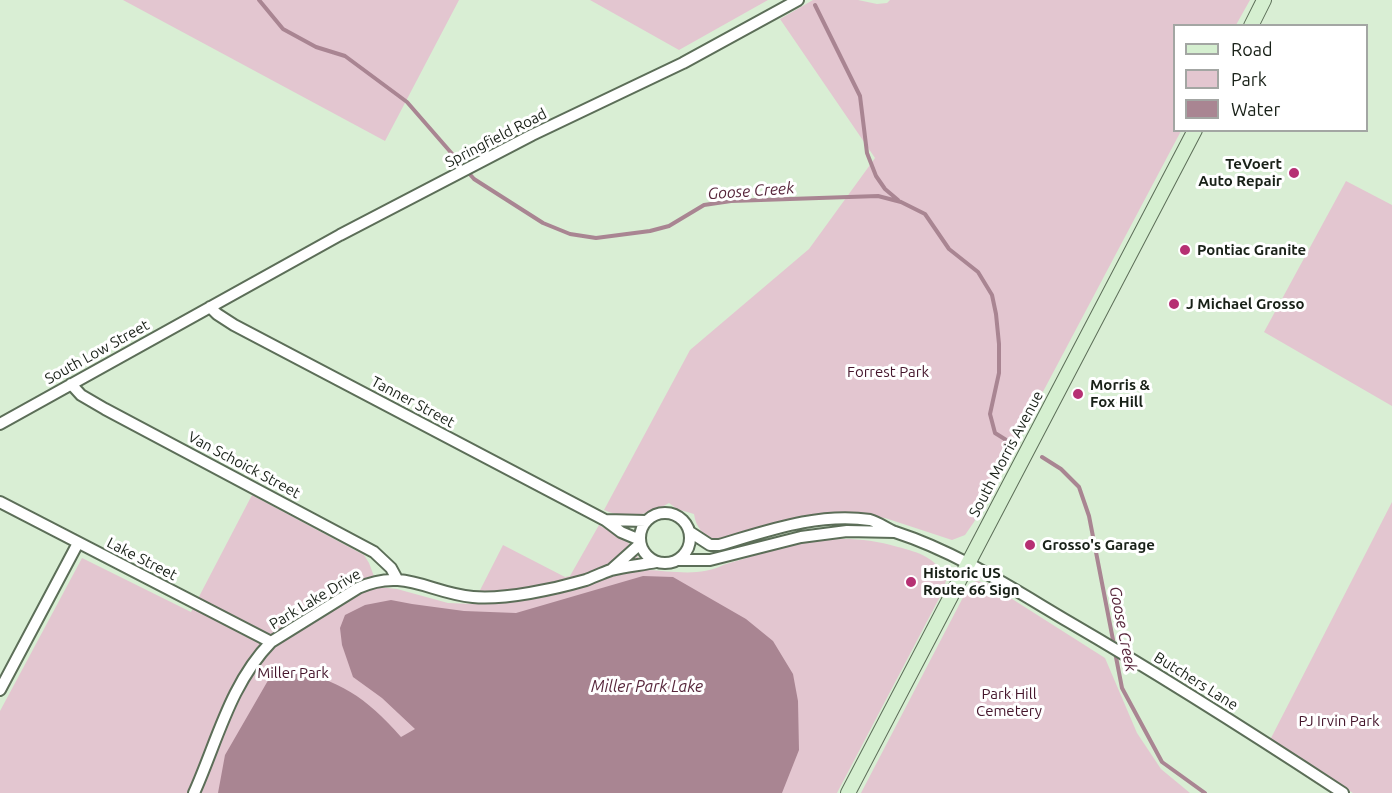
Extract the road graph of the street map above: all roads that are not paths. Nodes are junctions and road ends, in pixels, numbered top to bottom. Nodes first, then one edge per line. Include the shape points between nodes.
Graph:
1 (798, 0) edge
2 (1264, 0) edge
3 (1252, 24) edge
4 (1194, 132) edge
5 (210, 307) junction
6 (71, 384) junction
7 (0, 424) edge
8 (0, 502) edge
9 (605, 520) junction
10 (646, 521) junction
11 (690, 532) junction
12 (895, 532) junction
13 (640, 542) junction
14 (78, 543) junction
15 (678, 560) junction
16 (656, 562) junction
17 (968, 563) junction
18 (611, 570) junction
19 (397, 579) junction
20 (271, 642) junction
21 (0, 690) edge
22 (194, 793) edge
23 (848, 793) edge
24 (1343, 793) edge

1 - 5 street, Springfield Road via 683,63 334,238
2 - 3 main road
4 - 17 main road, South Morris Avenue
5 - 6 street, South Low Street
5 - 9 street, Tanner Street via 234,325
6 - 7 street, South Low Street
6 - 19 street, Van Schoick Street via 105,409 374,552
8 - 14 street, Lake Street
9 - 10 street, Tanner Street
9 - 13 street, Tanner Street
10 - 11 street via 669,513 683,520
10 - 13 street
11 - 12 street via 710,545 719,545 797,523 832,519 871,520
11 - 15 street via 689,548
12 - 15 street via 801,537 710,560
12 - 17 street
13 - 16 street via 646,555
13 - 18 street, Park Lake Drive
14 - 20 street, Lake Street
14 - 21 street
15 - 16 street
16 - 18 street, Park Lake Drive
17 - 23 main road, South Morris Avenue
17 - 24 street, Butchers Lane via 1200,700
18 - 19 street, Park Lake Drive via 524,594 495,597 459,595
19 - 20 street, Park Lake Drive via 358,588
20 - 22 street, Park Lake Drive via 252,663 236,691

